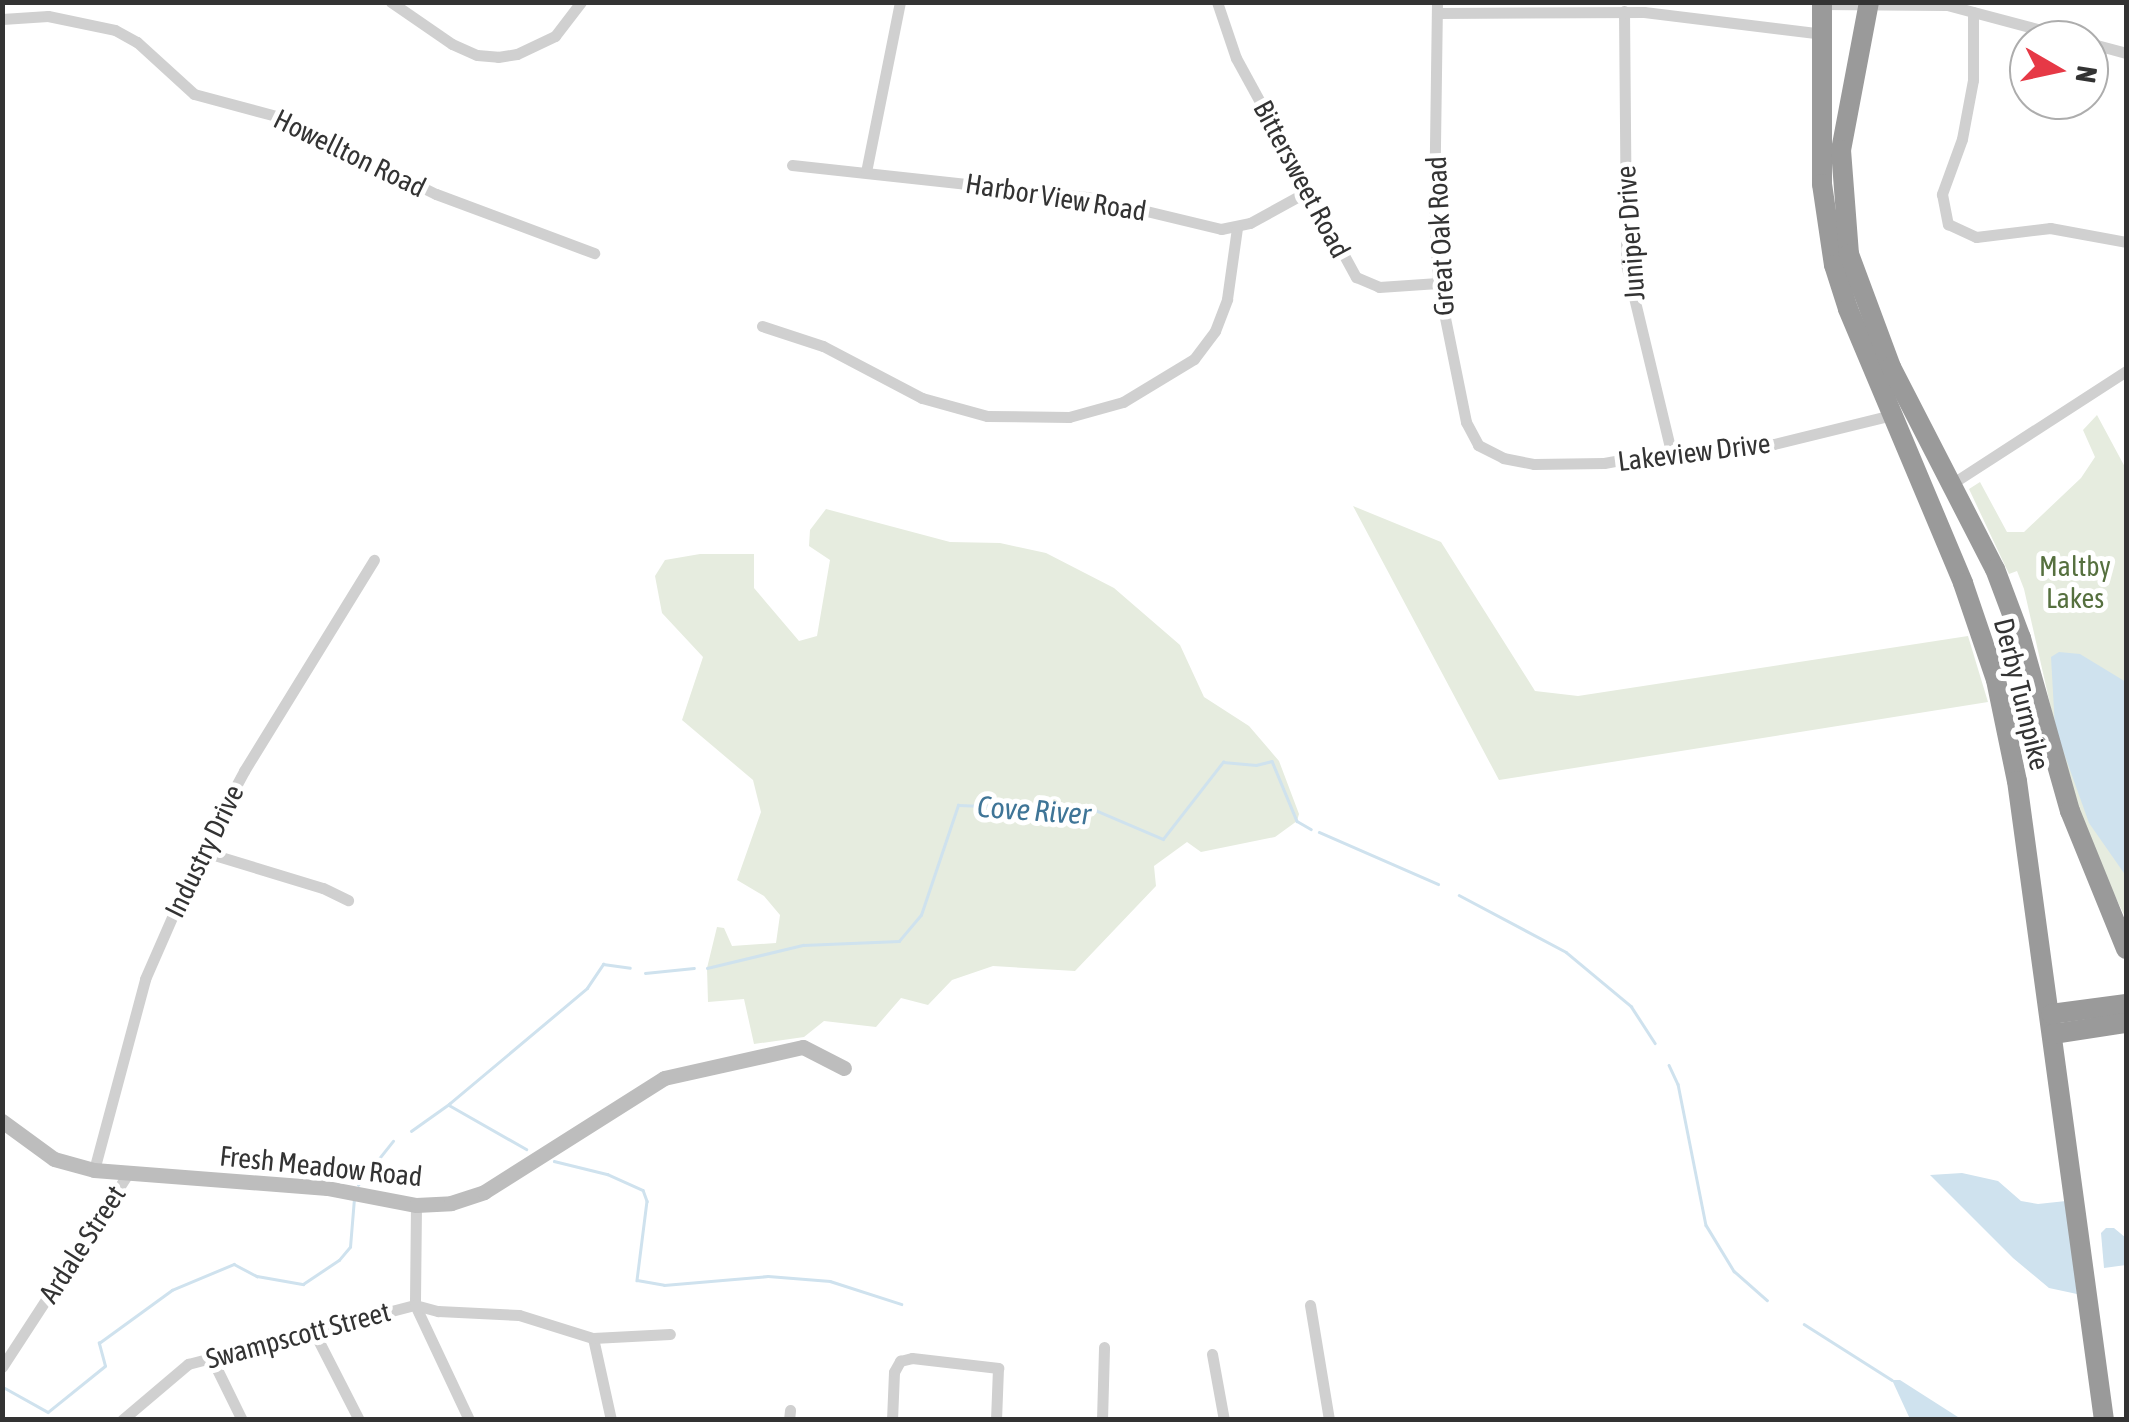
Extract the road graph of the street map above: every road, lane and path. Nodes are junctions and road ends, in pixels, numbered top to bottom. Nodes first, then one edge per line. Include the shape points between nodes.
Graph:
1 (46, 2) edge
2 (391, 2) edge
3 (581, 2) edge
4 (900, 2) edge
5 (1217, 2) edge
6 (1822, 3) edge
7 (1869, 3) edge
8 (1438, 8) edge
9 (1624, 11) junction
10 (1973, 12) junction
11 (48, 16) junction
12 (2, 19) edge
13 (2009, 22) edge
14 (1822, 34) junction
15 (792, 165) dead end
16 (866, 172) junction
17 (1310, 190) junction
18 (1237, 228) junction
19 (2126, 242) edge
20 (594, 252) dead end
21 (1438, 282) junction
22 (762, 326) dead end
23 (2126, 370) edge
24 (1892, 415) junction
25 (1671, 451) junction
26 (1494, 454) joint
27 (1954, 483) junction
28 (374, 560) dead end
29 (201, 851) junction
30 (348, 900) dead end
31 (2126, 949) edge
32 (2126, 1004) edge
33 (2126, 1023) edge
34 (2052, 1024) junction
35 (844, 1068) dead end
36 (2, 1121) edge
37 (94, 1170) junction
38 (129, 1172) junction
39 (416, 1205) junction
40 (1310, 1304) dead end
41 (415, 1305) junction
42 (314, 1330) junction
43 (670, 1334) dead end
44 (593, 1338) junction
45 (1104, 1347) dead end
46 (1212, 1354) dead end
47 (211, 1357) junction
48 (2, 1367) edge
49 (126, 1418) edge
50 (242, 1420) edge
51 (359, 1420) edge
52 (469, 1420) edge
53 (612, 1420) edge
54 (892, 1420) edge
55 (996, 1420) edge
56 (1102, 1420) edge
57 (1224, 1420) edge
58 (1329, 1420) edge
59 (2104, 1420) edge

1 - 11 street
2 - 3 street via 452,44 498,57 554,36
4 - 16 street
5 - 17 street, Bittersweet Road via 1236,58
6 - 7 street, Derby Turnpike
6 - 14 highway, Derby Turnpike
7 - 10 street via 1936,3
7 - 27 highway, Derby Turnpike via 1842,150 1848,254 1891,367
8 - 9 street
8 - 21 street, Great Oak Road
9 - 14 street
9 - 25 street, Juniper Drive via 1626,264
10 - 13 street
10 - 19 street via 1973,80 1942,194 1948,224 1976,237 2050,228
11 - 12 street, Howellton Road
11 - 20 street, Howellton Road via 115,30 194,94 280,117 436,194
14 - 24 highway, Derby Turnpike via 1822,184 1834,265
15 - 16 street, Harbor View Road
16 - 18 street, Harbor View Road via 1088,197
17 - 18 street
17 - 21 street, Bittersweet Road via 1360,282 1387,288
18 - 22 street via 1227,299 1194,359 1123,402 1069,417 988,416 922,398 823,346
21 - 26 street, Great Oak Road via 1468,429
23 - 27 street
24 - 25 street, Lakeview Drive via 1774,444
24 - 34 highway, Derby Turnpike via 1964,583 1996,680
25 - 26 street, Lakeview Drive via 1568,464
27 - 31 highway, Derby Turnpike via 2021,638 2070,812
28 - 29 street, Industry Drive
29 - 30 street
29 - 37 street, Industry Drive via 145,979
32 - 34 highway
33 - 34 highway
34 - 59 highway, Derby Turnpike
35 - 39 street, Fresh Meadow Road via 802,1047 664,1078 484,1192
36 - 37 street, Fresh Meadow Road via 54,1160
37 - 38 street, Fresh Meadow Road
38 - 39 street, Fresh Meadow Road via 328,1188
38 - 48 street, Ardale Street
39 - 41 street
40 - 58 street
41 - 42 street, Swampscott Street
41 - 44 street, Swampscott Street via 519,1315
41 - 52 street
42 - 47 street, Swampscott Street
42 - 51 street
43 - 44 street, Swampscott Street
44 - 53 street
45 - 56 street
46 - 57 street
47 - 49 street, Swampscott Street via 188,1364
47 - 50 street
54 - 55 street via 894,1372 912,1358 998,1368

